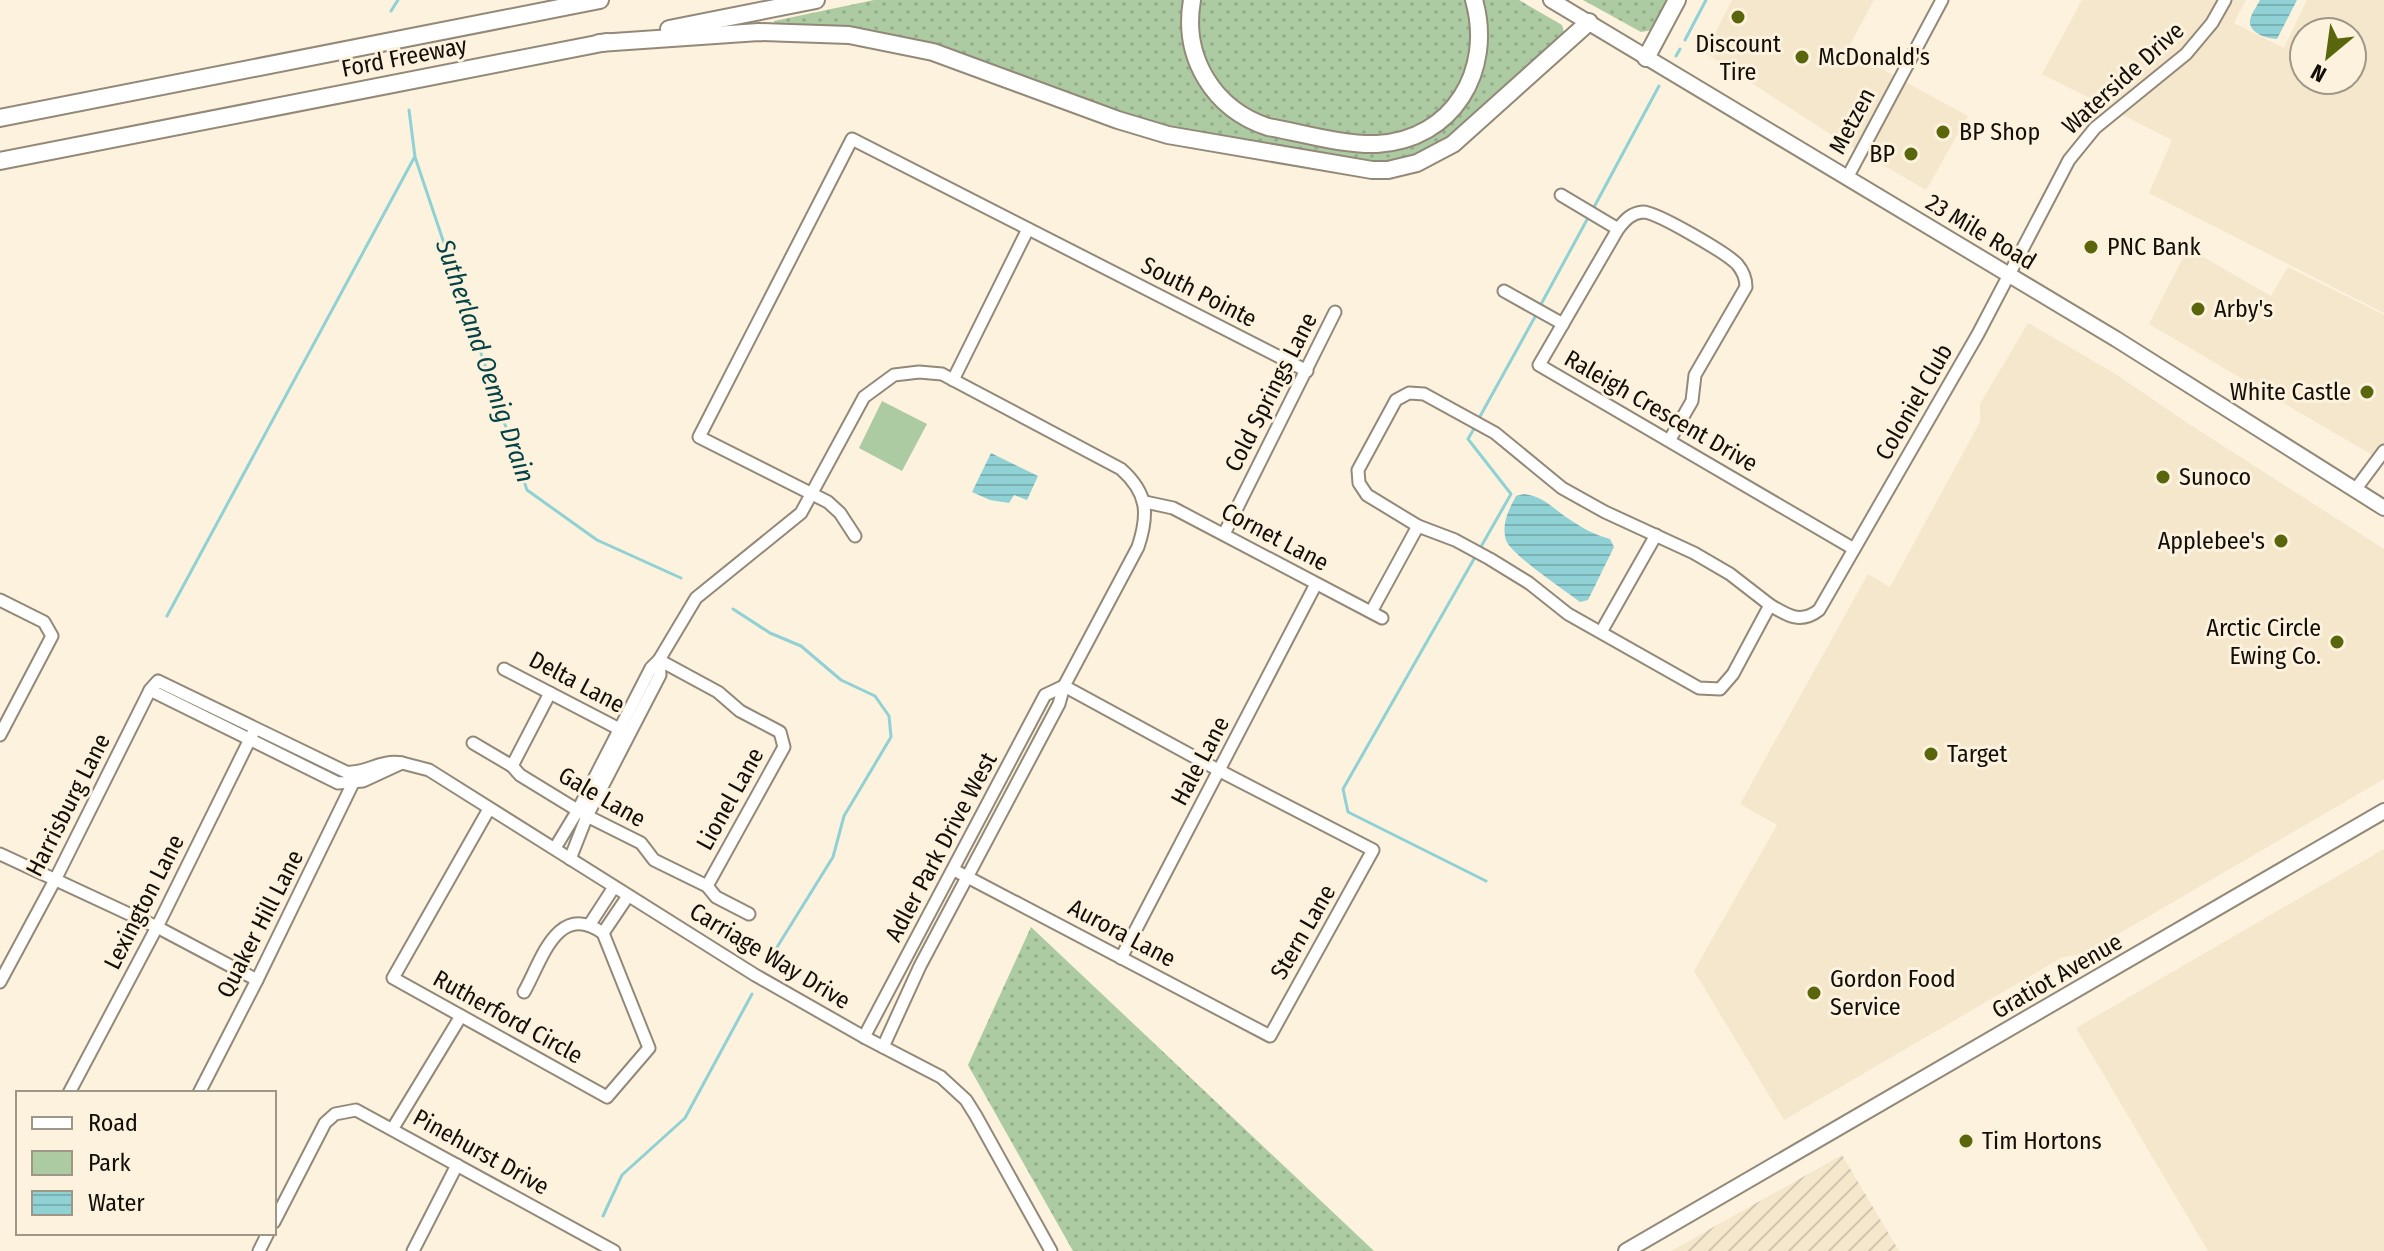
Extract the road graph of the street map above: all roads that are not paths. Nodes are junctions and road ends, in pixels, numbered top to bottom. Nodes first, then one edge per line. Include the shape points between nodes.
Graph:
1 (600, 0) edge
2 (816, 0) edge
3 (1192, 0) edge
4 (1474, 0) edge
5 (1551, 0) edge
6 (1677, 0) edge
7 (1942, 0) edge
8 (2225, 0) edge
9 (584, 2) edge
10 (1589, 22) junction
11 (599, 43) junction
12 (1646, 58) junction
13 (0, 118) edge
14 (0, 161) edge
15 (1847, 178) junction
16 (1561, 195) dead end
17 (1028, 229) junction
18 (1618, 229) junction
19 (2008, 274) junction
20 (1504, 291) dead end
21 (1335, 312) dead end
22 (1563, 324) junction
23 (1307, 371) junction
24 (953, 380) junction
25 (1669, 441) junction
26 (2384, 451) edge
27 (2355, 490) junction
28 (811, 494) junction
29 (1145, 502) junction
30 (2384, 508) edge
31 (1418, 526) junction
32 (1224, 534) junction
33 (1656, 535) junction
34 (855, 536) dead end
35 (1854, 549) junction
36 (1316, 584) junction
37 (0, 600) edge
38 (1770, 605) junction
39 (1601, 632) junction
40 (659, 660) junction
41 (504, 669) dead end
42 (1064, 686) junction
43 (550, 693) junction
44 (1, 729) edge
45 (624, 732) junction
46 (252, 734) junction
47 (473, 743) dead end
48 (512, 766) junction
49 (1220, 771) junction
50 (355, 777) junction
51 (489, 809) junction
52 (2384, 811) edge
53 (583, 813) junction
54 (555, 848) junction
55 (0, 854) edge
56 (570, 859) junction
57 (954, 870) junction
58 (967, 876) junction
59 (56, 878) junction
60 (707, 886) junction
61 (614, 887) junction
62 (628, 896) junction
63 (749, 914) dead end
64 (590, 924) junction
65 (157, 927) junction
66 (603, 933) junction
67 (1121, 958) junction
68 (257, 980) junction
69 (0, 982) edge
70 (524, 992) dead end
71 (461, 1016) junction
72 (1270, 1036) joint
73 (864, 1037) junction
74 (883, 1047) junction
75 (70, 1091) edge
76 (200, 1091) edge
77 (393, 1128) junction
78 (457, 1165) junction
79 (276, 1218) edge
80 (413, 1251) edge
81 (614, 1251) edge
82 (1051, 1251) edge
83 (1626, 1251) edge

1 - 9 highway, Ford Freeway
2 - 11 highway, Ford Freeway
3 - 4 highway via 1190,31 1196,60 1210,87 1231,108 1268,127 1365,144 1421,133 1457,104 1479,52
5 - 10 main road, 23 Mile Road
6 - 12 highway
7 - 15 street, Metzen
8 - 19 street, Waterside Drive via 2186,54 2076,149
9 - 13 highway, Ford Freeway
10 - 11 highway via 1453,144 1417,163 1388,170 1168,135 933,52 849,35 759,32
10 - 12 main road, 23 Mile Road
11 - 14 highway, Ford Freeway
12 - 15 main road, 23 Mile Road
15 - 19 main road, 23 Mile Road
16 - 18 street
17 - 23 street, South Pointe
17 - 24 street
17 - 28 street, South Pointe via 852,139 699,437
18 - 22 street, Raleigh Crescent Drive
18 - 25 street via 1635,214 1658,215 1732,260 1746,279 1695,375 1692,401
19 - 27 main road, 23 Mile Road
19 - 35 street, Coloniel Club
20 - 22 street
21 - 23 street, Cold Springs Lane
22 - 25 street, Raleigh Crescent Drive via 1539,365
23 - 32 street, Cold Springs Lane
24 - 28 street via 919,372 894,375 864,397
24 - 29 street via 1121,469
25 - 35 street, Raleigh Crescent Drive
26 - 27 street
27 - 30 main road, 23 Mile Road
28 - 34 street via 840,513
28 - 40 street via 801,513 696,598
29 - 32 street, Cornet Lane via 1173,508
29 - 42 street, Adler Park Drive West via 1138,547
31 - 33 street via 1367,495 1358,470 1396,400 1409,393 1424,394 1495,433 1562,488
31 - 36 street, Cornet Lane via 1377,615
31 - 39 street via 1490,559
32 - 36 street, Cornet Lane
33 - 38 street via 1730,574
33 - 39 street
35 - 38 street, Coloniel Club via 1811,617 1800,620
36 - 49 street, Hale Lane
37 - 44 street via 44,622 52,636
38 - 39 street via 1720,689 1699,688
40 - 45 street via 660,675
40 - 60 street, Lionel Lane via 780,732 784,747
41 - 43 street, Delta Lane
42 - 49 street
42 - 57 street, Adler Park Drive West via 1045,695
42 - 58 street, Adler Park Drive West
43 - 45 street, Delta Lane
43 - 48 street
45 - 53 street
46 - 50 street via 338,783
46 - 59 street, Harrisburg Lane via 158,681
46 - 65 street, Lexington Lane
47 - 48 street, Gale Lane
48 - 53 street, Gale Lane
49 - 67 street, Hale Lane
49 - 72 street, Stern Lane via 1373,850
50 - 51 street, Carriage Way Drive via 402,763 429,770
50 - 68 street, Quaker Hill Lane
51 - 54 street, Carriage Way Drive
51 - 71 street, Rutherford Circle via 393,978
52 - 83 main road, Gratiot Avenue
53 - 54 street
53 - 56 street
53 - 60 street, Gale Lane via 641,843 654,860
54 - 56 street, Carriage Way Drive
55 - 59 street
56 - 61 street, Carriage Way Drive
57 - 58 street, Aurora Lane
57 - 73 street, Adler Park Drive West
58 - 67 street, Aurora Lane
58 - 74 street, Adler Park Drive West
59 - 65 street
59 - 69 street, Harrisburg Lane
60 - 63 street, Gale Lane via 716,897
61 - 62 street, Carriage Way Drive
61 - 64 street
62 - 66 street
62 - 73 street, Carriage Way Drive
64 - 66 street
64 - 70 street, Rutherford Circle via 575,922 554,936
65 - 68 street
65 - 75 street, Lexington Lane
66 - 71 street, Rutherford Circle via 649,1048 607,1097
67 - 72 street, Aurora Lane
68 - 76 street, Quaker Hill Lane
71 - 77 street
73 - 74 street, Carriage Way Drive
74 - 82 street, Carriage Way Drive via 941,1077 966,1100
77 - 78 street, Pinehurst Drive
77 - 79 street, Pinehurst Drive via 356,1110 335,1114 325,1123
78 - 80 street
78 - 81 street, Pinehurst Drive

